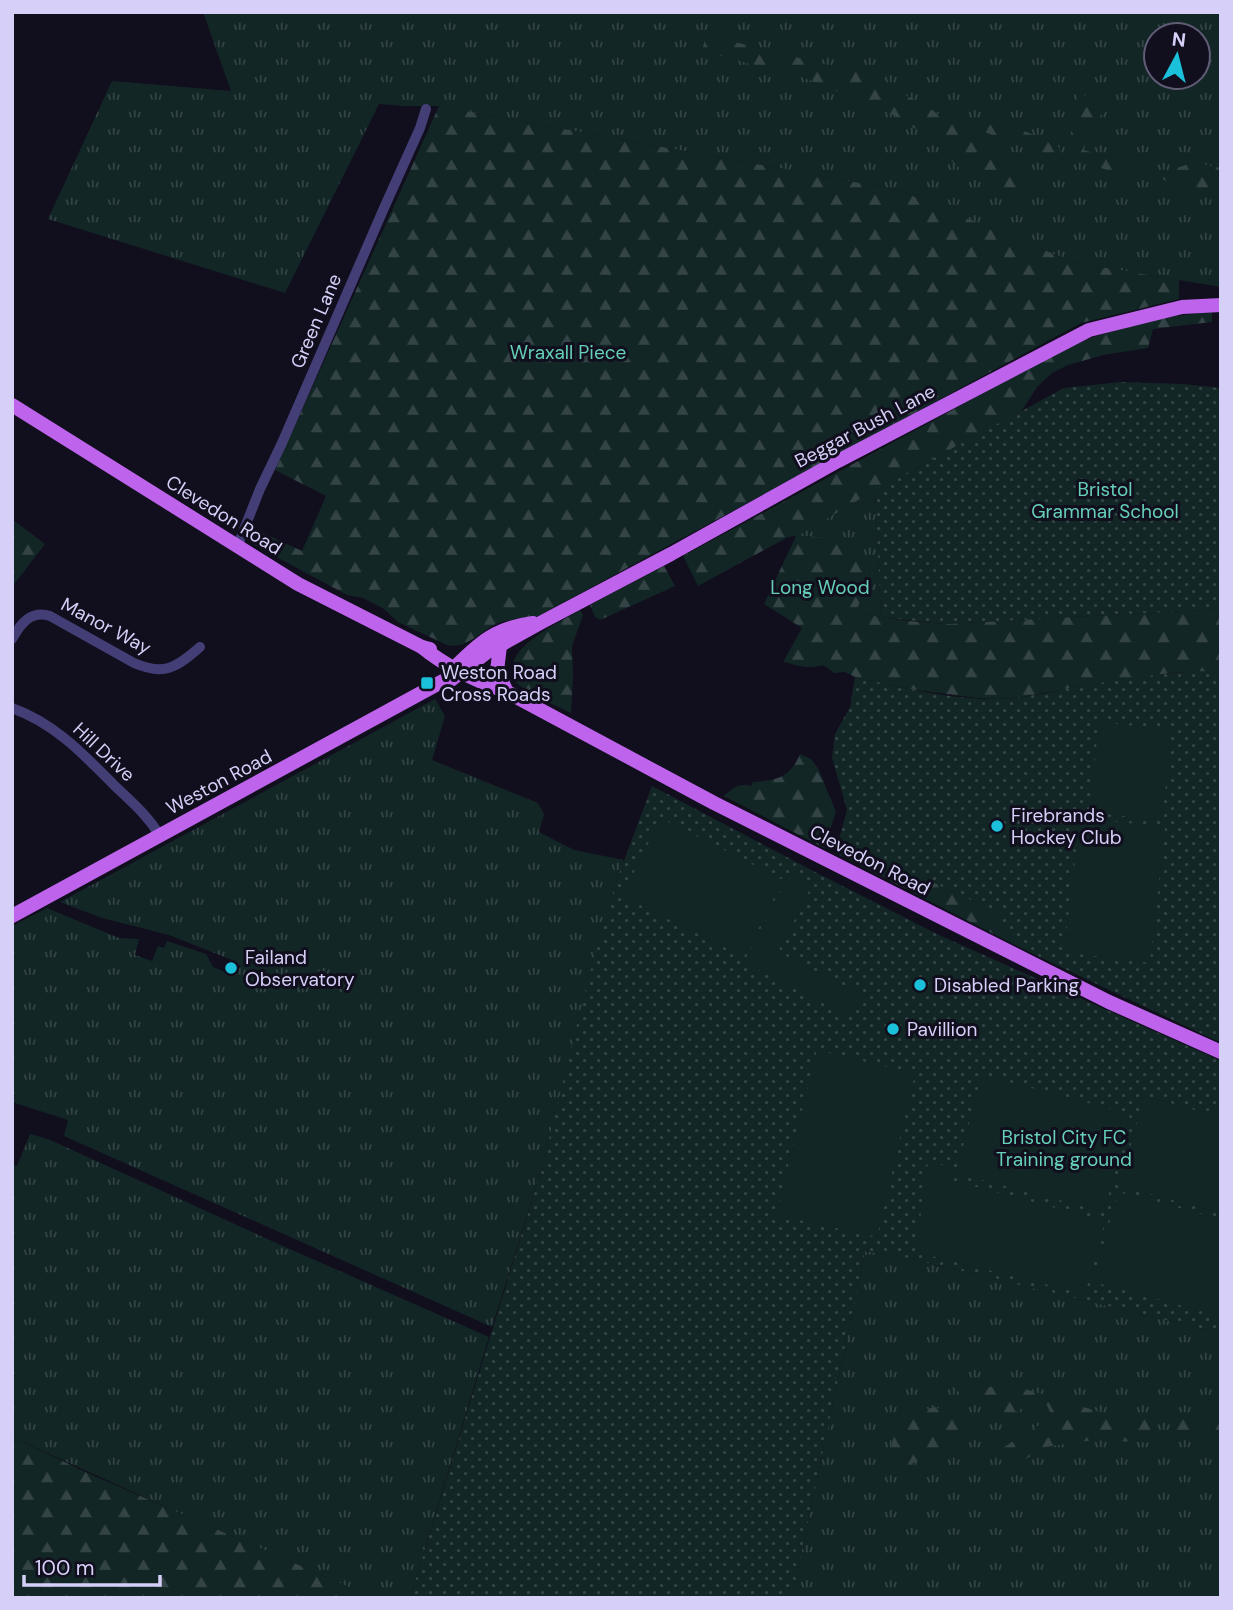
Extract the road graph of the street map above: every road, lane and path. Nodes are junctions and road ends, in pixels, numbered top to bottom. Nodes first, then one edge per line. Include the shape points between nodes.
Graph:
1 (426, 109) dead end
2 (1221, 305) edge
3 (12, 405) edge
4 (237, 547) junction
5 (542, 622) junction
6 (12, 639) edge
7 (500, 646) junction
8 (200, 647) dead end
9 (461, 667) junction
10 (507, 692) junction
11 (12, 708) edge
12 (160, 836) junction
13 (12, 916) edge
14 (1221, 1052) edge

1 - 4 street, Green Lane
2 - 5 main road, Beggar Bush Lane via 1182,307 1089,330
3 - 4 main road, Clevedon Road
4 - 9 main road, Clevedon Road via 435,658
5 - 7 main road, Beggar Bush Lane
5 - 9 main road, Beggar Bush Lane via 496,632 477,646
6 - 8 street, Manor Way via 28,618 43,614 148,669 167,668 193,658
7 - 9 main road, Beggar Bush Lane
7 - 10 main road via 498,671
9 - 10 main road, Clevedon Road via 491,678
9 - 12 main road, Weston Road
10 - 14 main road, Clevedon Road via 726,809 1109,1002
11 - 12 street, Hill Drive via 68,740 148,817
12 - 13 main road, Weston Road

